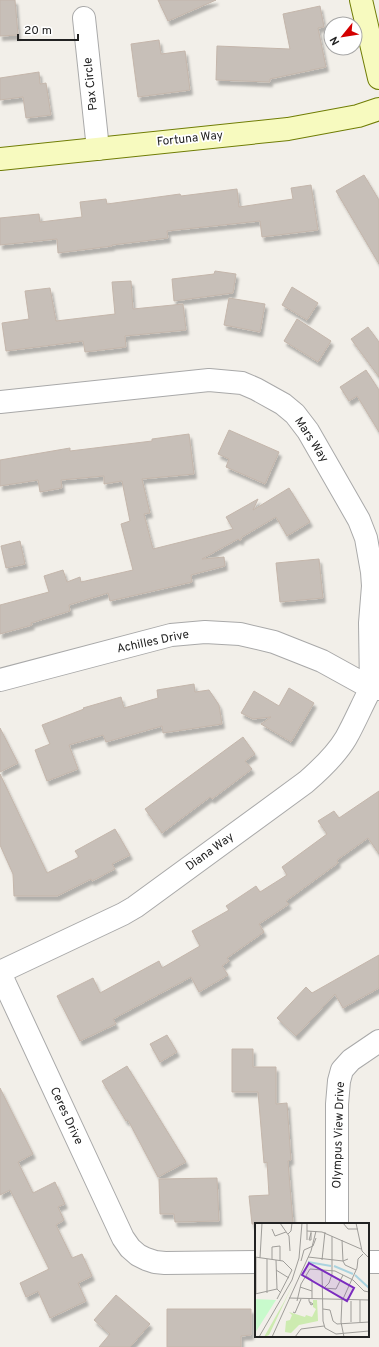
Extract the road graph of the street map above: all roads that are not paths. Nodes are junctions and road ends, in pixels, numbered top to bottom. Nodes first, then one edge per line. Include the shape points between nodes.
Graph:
1 (361, 0) edge
2 (84, 18) dead end
3 (379, 78) edge
4 (379, 109) edge
5 (98, 149) junction
6 (0, 159) edge
7 (0, 402) edge
8 (0, 680) edge
9 (375, 689) edge
10 (0, 972) edge
11 (379, 1041) edge
12 (337, 1223) edge
13 (255, 1262) edge

1 - 3 street
2 - 5 street, Pax Circle
4 - 5 street, Fortuna Way via 358,116 288,129
5 - 6 street, Fortuna Way
7 - 9 street, Mars Way via 208,380 242,383 283,404 295,414 308,431 359,520 366,538 371,560 370,623
8 - 9 street, Achilles Drive via 171,635 217,632 240,634 274,642 322,661
9 - 10 street, Diana Way via 334,755 306,782 123,914
10 - 13 street, Ceres Drive via 123,1238 130,1248 146,1259 164,1263
11 - 12 street, Olympus View Drive via 346,1065 339,1081

